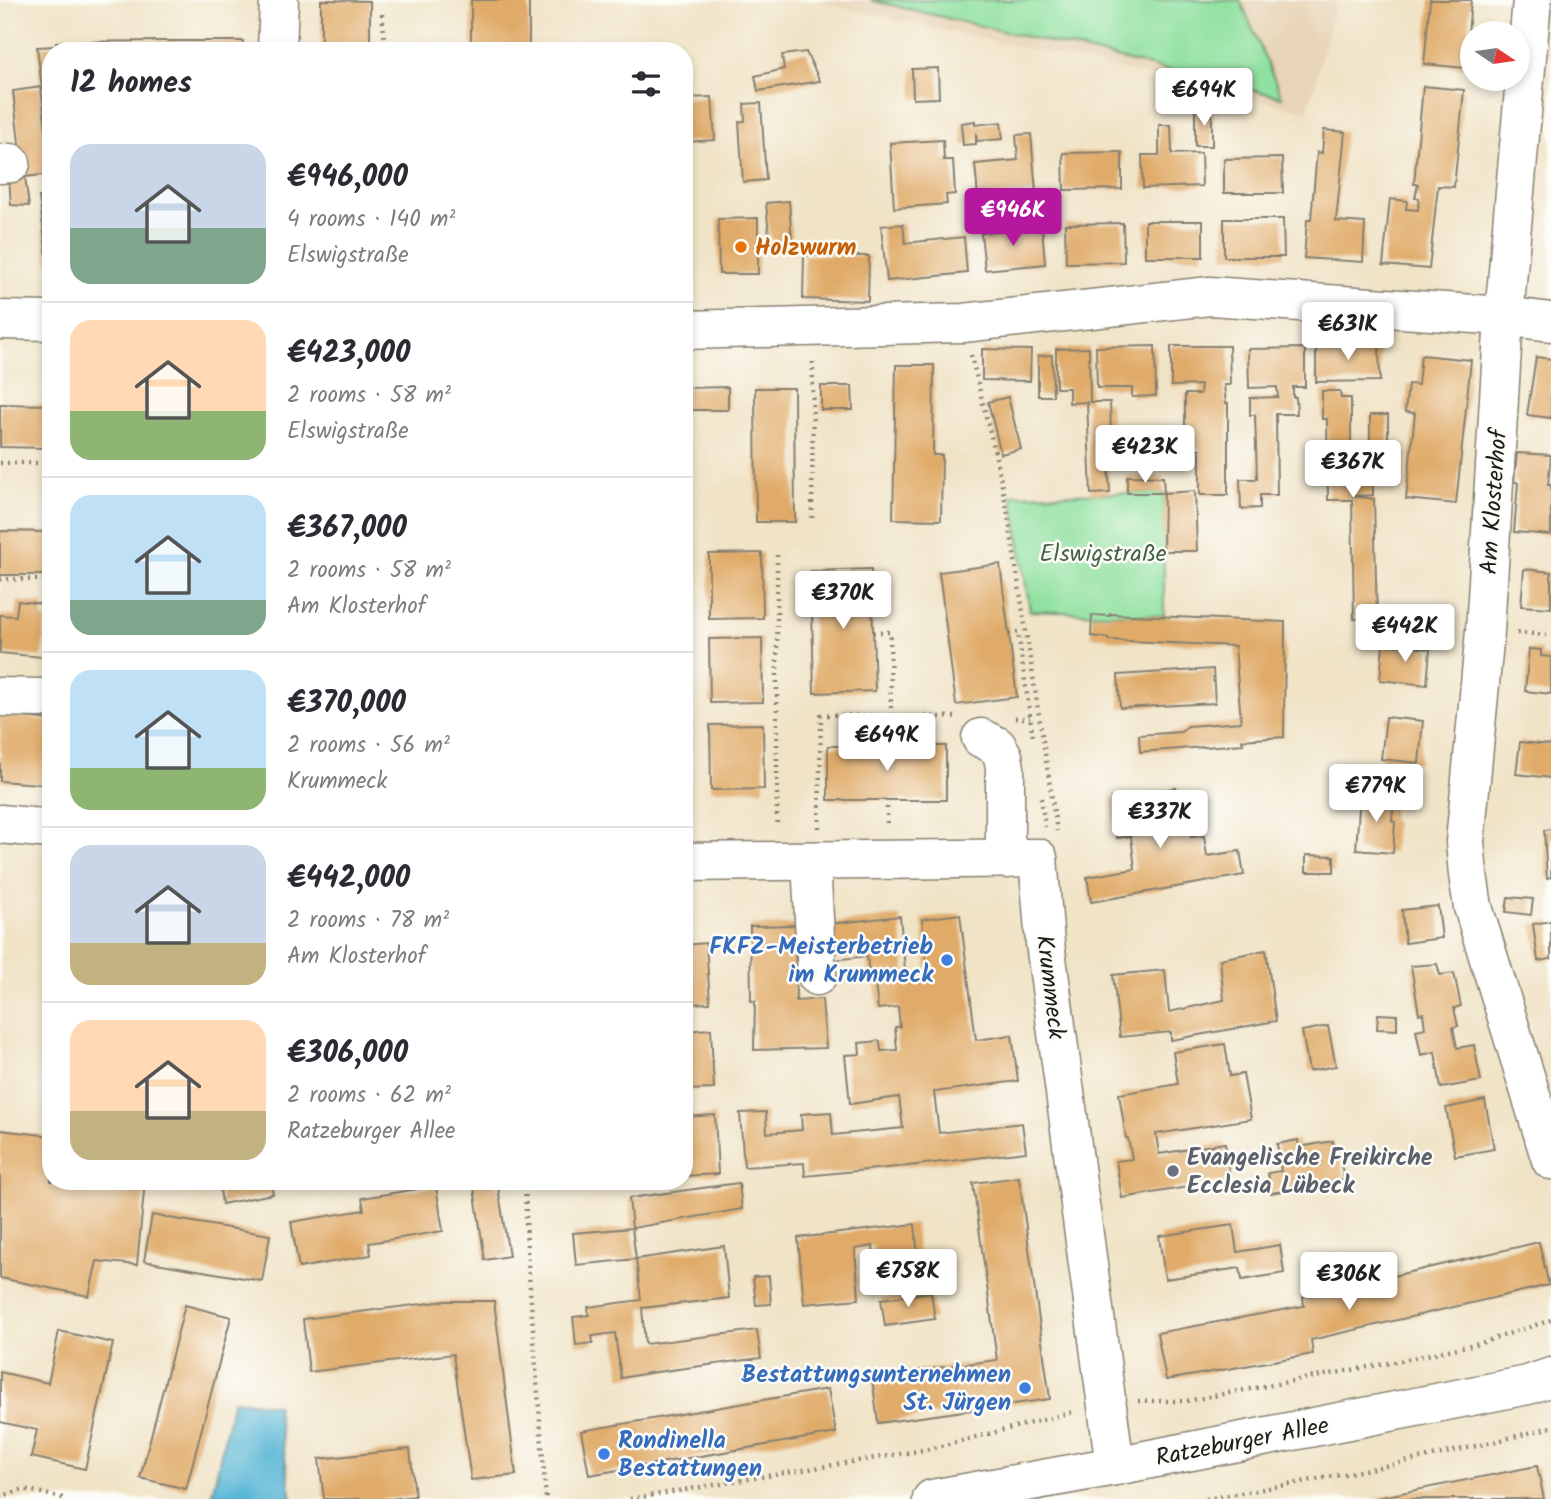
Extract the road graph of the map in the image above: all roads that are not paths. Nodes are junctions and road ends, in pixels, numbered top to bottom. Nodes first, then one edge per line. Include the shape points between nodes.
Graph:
1 (279, 0) edge
2 (1538, 13) edge
3 (277, 42) edge
4 (1504, 316) junction
5 (0, 320) edge
6 (42, 321) edge
7 (1551, 322) edge
8 (693, 330) edge
9 (0, 697) edge
10 (40, 698) dead end
11 (981, 724) road end
12 (0, 824) edge
13 (42, 828) edge
14 (1023, 859) junction
15 (802, 861) junction
16 (693, 862) edge
17 (817, 976) dead end
18 (1551, 1160) edge
19 (1551, 1377) edge
20 (1115, 1466) junction
21 (932, 1499) edge

1 - 3 street
2 - 4 street, Am Klosterhof
4 - 7 street
4 - 8 street via 1210,296 962,323
4 - 18 street, Am Klosterhof via 1485,631 1465,842 1473,907
5 - 6 street
9 - 10 street
11 - 14 street, Krummeck via 1003,755 1005,837
12 - 13 street
14 - 15 street
14 - 20 street, Krummeck via 1045,943
15 - 16 street
15 - 17 street
19 - 20 street, Ratzeburger Allee
20 - 21 street, Ratzeburger Allee

